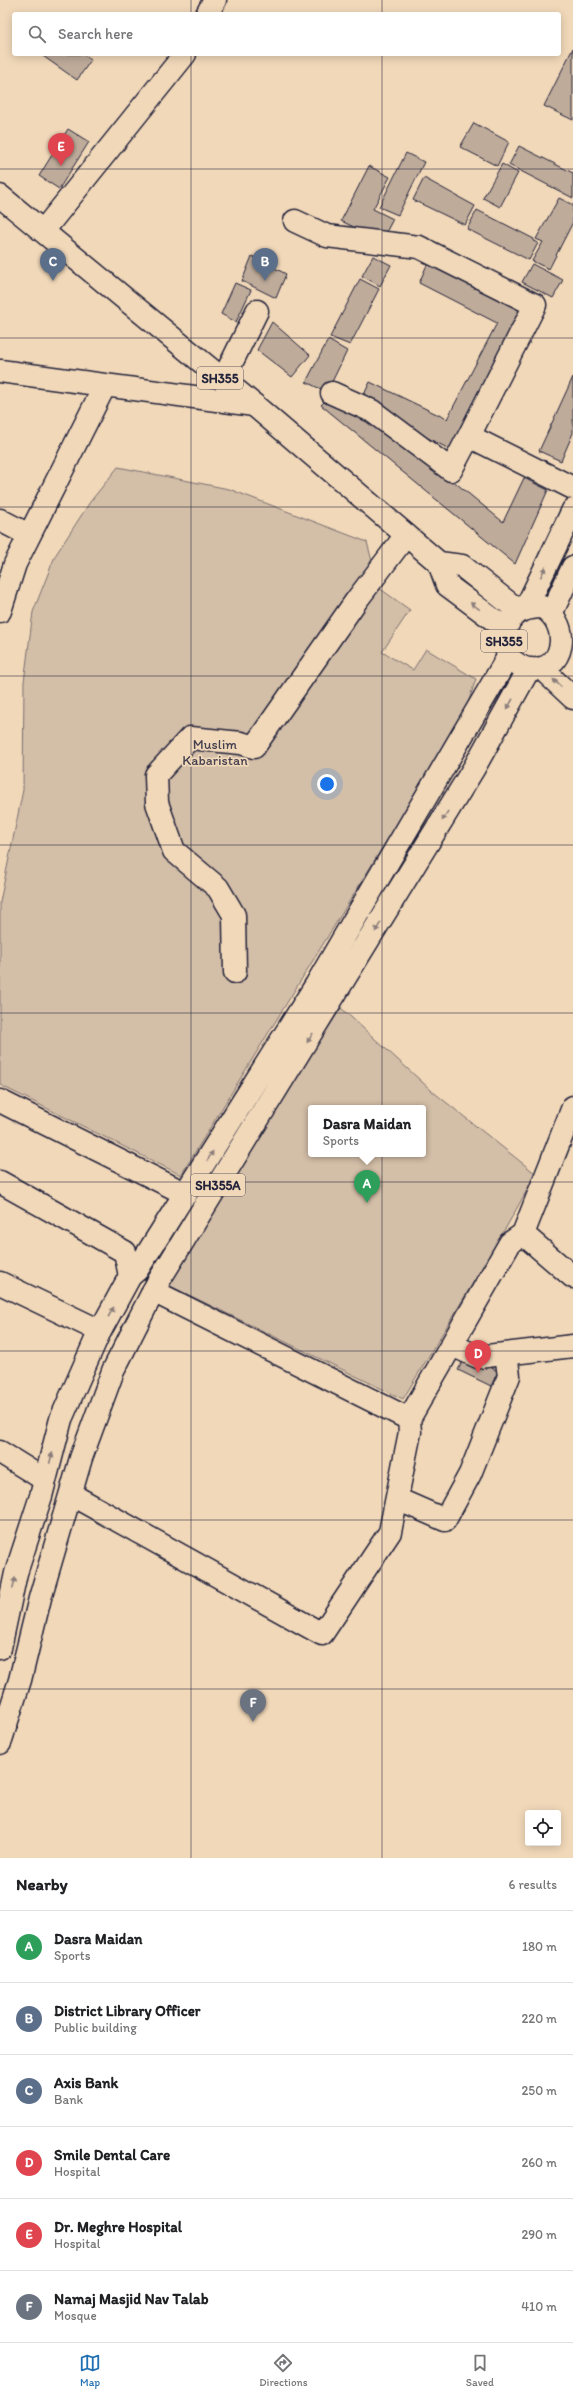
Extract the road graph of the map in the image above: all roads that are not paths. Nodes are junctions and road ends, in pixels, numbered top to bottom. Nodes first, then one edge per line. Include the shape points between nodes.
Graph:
1 (215, 0) edge
2 (208, 12) edge
3 (183, 56) edge
4 (0, 196) edge
5 (295, 222) dead end
6 (43, 231) junction
7 (257, 311) dead end
8 (0, 371) edge
9 (223, 380) junction
10 (106, 385) junction
11 (332, 393) dead end
12 (254, 405) junction
13 (469, 436) junction
14 (573, 488) edge
15 (573, 510) edge
16 (0, 520) edge
17 (29, 535) junction
18 (406, 535) junction
19 (439, 563) junction
20 (573, 567) edge
21 (1, 607) edge
22 (523, 609) junction
23 (552, 612) junction
24 (506, 629) junction
25 (568, 652) edge
26 (508, 657) junction
27 (535, 669) junction
28 (573, 698) edge
29 (345, 935) junction
30 (366, 946) junction
31 (235, 972) dead end
32 (0, 1101) edge
33 (573, 1107) edge
34 (0, 1182) edge
35 (186, 1194) junction
36 (523, 1234) junction
37 (130, 1276) junction
38 (573, 1277) edge
39 (0, 1283) edge
40 (153, 1291) junction
41 (100, 1331) junction
42 (452, 1345) junction
43 (573, 1346) edge
44 (506, 1354) junction
45 (409, 1419) junction
46 (0, 1452) edge
47 (45, 1480) junction
48 (72, 1495) junction
49 (397, 1499) junction
50 (0, 1648) edge
51 (25, 1661) junction
52 (0, 1743) edge

1 - 2 street
3 - 6 street
4 - 6 street, SH355
5 - 13 street via 327,236 419,247 535,305
6 - 9 street, SH355
7 - 9 street
8 - 10 street
9 - 12 street, SH355
10 - 12 street
10 - 17 street
11 - 13 street via 372,411 451,470
12 - 18 street, SH355
13 - 14 street
22 -> 15 street
16 - 17 street
17 - 21 street via 15,564
18 - 19 street, SH355
18 - 31 street via 356,601 254,747 240,743 190,738 156,775 157,803 174,851 218,888 234,915
19 - 22 street, SH355 via 462,566
24 -> 19 street, SH355 via 447,585
20 - 23 street
22 - 23 street via 542,607
22 - 24 street, SH355 via 509,620
23 - 25 street via 562,626
24 - 26 street, SH355 via 504,638
25 - 27 street
26 - 27 street, SH355
26 - 29 street, SH355A
28 -> 27 street, SH355
27 -> 30 street, SH355A
29 - 30 street
35 -> 29 street, SH355A
30 -> 40 street, SH355A
32 - 35 street
33 - 36 street
34 - 37 street via 125,1252
35 - 37 street, SH355A via 137,1270
36 - 38 street
36 - 42 street via 510,1243
37 - 40 street
41 -> 37 street, SH355A
39 - 41 street
40 - 45 street
40 - 48 street, SH355A via 113,1371 81,1458
47 -> 41 street, SH355A via 61,1419
42 - 44 street via 478,1358
42 - 45 street
43 - 44 street
44 - 49 street via 509,1376 470,1474 445,1520
45 - 49 street via 410,1432
46 - 47 street
47 - 48 street
50 -> 47 street, SH355A via 16,1573
48 - 49 street via 322,1634 390,1532
48 - 51 street, SH355A via 40,1598
50 - 51 street
51 - 52 street, SH355A

